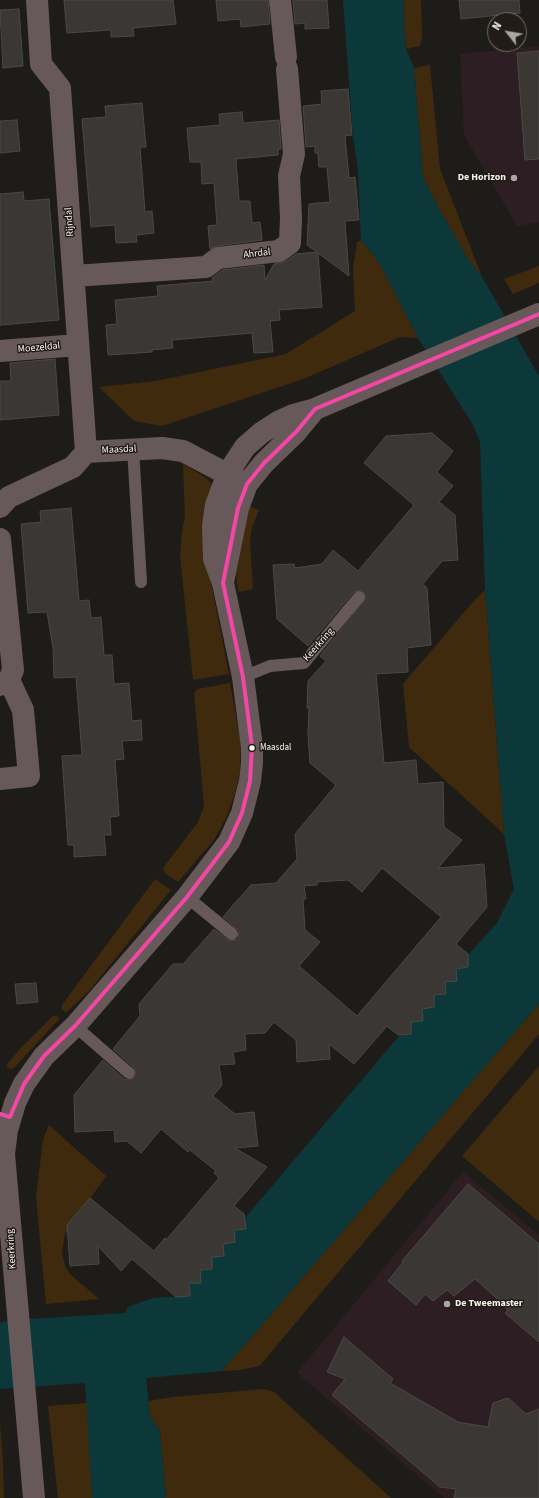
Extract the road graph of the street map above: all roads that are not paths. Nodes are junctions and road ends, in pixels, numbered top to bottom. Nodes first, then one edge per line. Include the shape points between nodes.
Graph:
1 (37, 0) edge
2 (280, 0) edge
3 (74, 276) junction
4 (536, 315) edge
5 (78, 345) junction
6 (0, 351) edge
7 (315, 409) junction
8 (133, 449) junction
9 (86, 452) junction
10 (228, 473) junction
11 (247, 484) junction
12 (0, 507) edge
13 (0, 539) edge
14 (142, 582) dead end
15 (223, 583) junction
16 (359, 597) dead end
17 (243, 677) junction
18 (4, 683) edge
19 (0, 778) edge
20 (187, 897) junction
21 (232, 934) dead end
22 (75, 1026) junction
23 (130, 1073) dead end
24 (5, 1115) edge
25 (34, 1498) edge

1 - 3 street, Rijndal via 41,64 60,88
2 - 3 street, Ahrdal via 294,154 288,176 290,243 279,251 218,258 206,267
3 - 5 street, Rijndal
4 - 7 street, Keerkring
5 - 6 street, Moezeldal
5 - 9 street, Rijndal
7 - 10 street, Keerkring via 293,415 261,433 245,447
7 - 11 street, Keerkring
8 - 9 street, Maasdal
8 - 10 street, Maasdal via 162,448 183,451
8 - 14 lane
9 - 12 street via 74,467 9,497
10 - 11 street, Maasdal
10 - 15 street, Keerkring via 216,505 212,526 214,559
11 - 15 street, Keerkring via 238,508
13 - 18 street via 12,670
15 - 17 street, Keerkring
16 - 17 lane, Keerkring via 304,663 270,666
17 - 20 street, Keerkring via 252,762 242,813 229,842
18 - 19 street via 23,710 28,776
20 - 21 lane
20 - 22 street, Keerkring
22 - 23 lane
22 - 24 street, Keerkring via 44,1056
24 - 25 street, Keerkring via 4,1154

